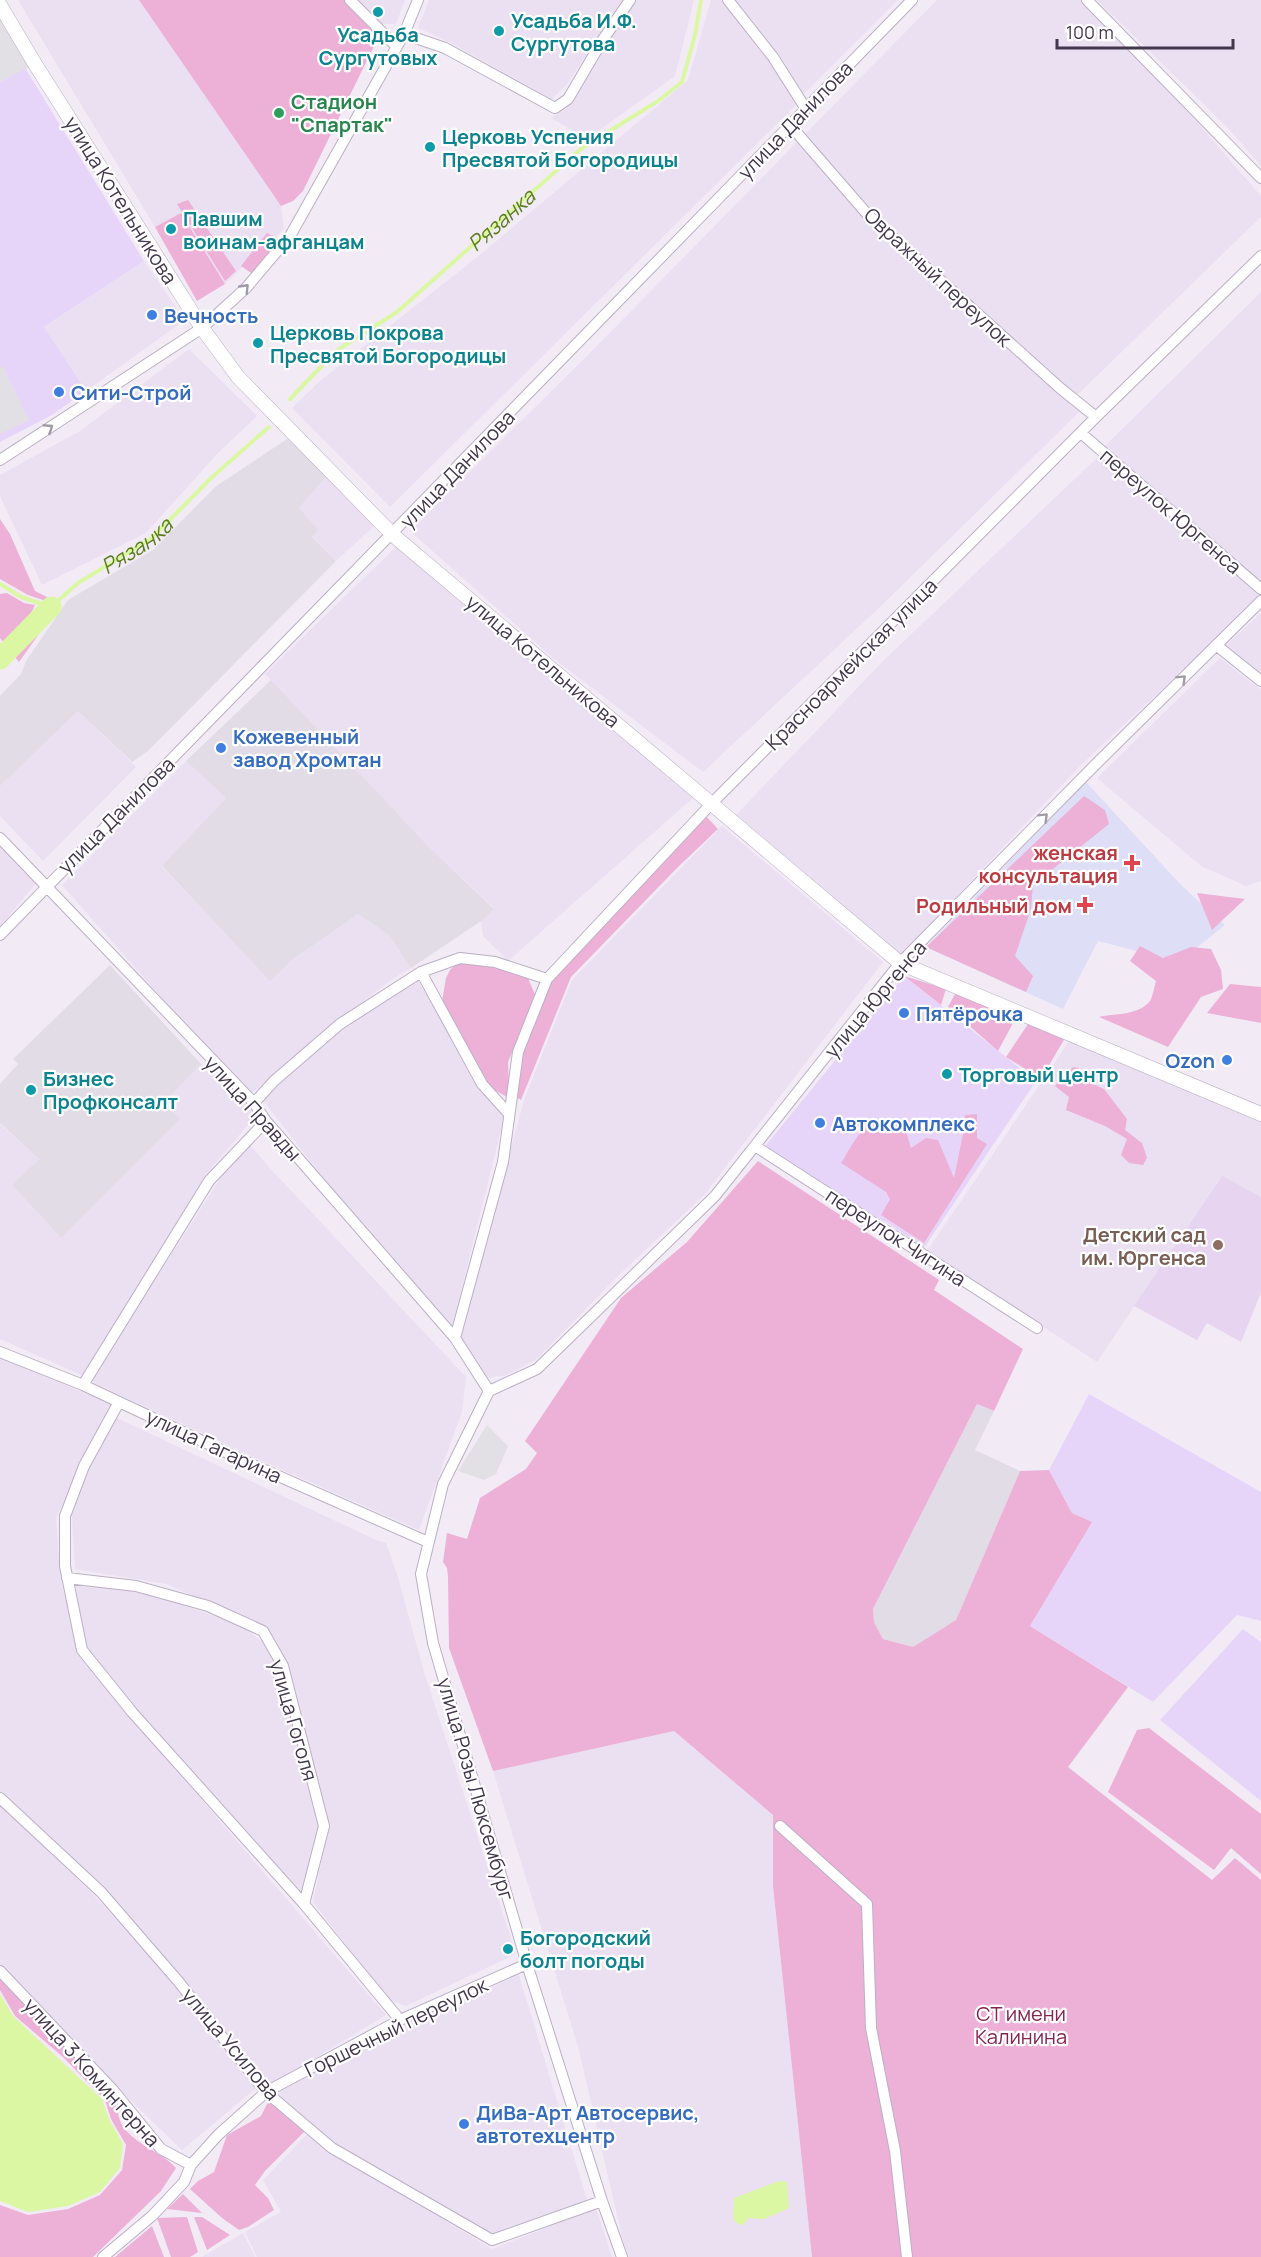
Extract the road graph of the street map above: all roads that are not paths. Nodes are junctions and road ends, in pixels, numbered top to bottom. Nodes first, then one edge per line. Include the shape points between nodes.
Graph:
1 (350, 0) edge
2 (418, 0) edge
3 (630, 0) edge
4 (728, 0) edge
5 (912, 0) edge
6 (1087, 0) edge
7 (0, 5) edge
8 (404, 34) junction
9 (397, 47) junction
10 (806, 109) junction
11 (790, 125) junction
12 (1261, 178) edge
13 (1261, 256) edge
14 (202, 328) junction
15 (1096, 417) junction
16 (1081, 433) junction
17 (0, 460) edge
18 (393, 535) junction
19 (1261, 589) edge
20 (1261, 602) edge
21 (1216, 645) junction
22 (1261, 681) edge
23 (712, 803) junction
24 (0, 838) edge
25 (45, 887) junction
26 (0, 935) edge
27 (900, 963) junction
28 (421, 972) junction
29 (547, 979) junction
30 (254, 1103) junction
31 (509, 1114) junction
32 (1261, 1114) edge
33 (266, 1121) junction
34 (755, 1146) junction
35 (1037, 1328) dead end
36 (455, 1338) junction
37 (0, 1352) edge
38 (83, 1385) junction
39 (489, 1391) junction
40 (119, 1402) junction
41 (428, 1542) junction
42 (67, 1578) junction
43 (0, 1797) edge
44 (780, 1826) dead end
45 (304, 1904) junction
46 (527, 1964) junction
47 (0, 1971) edge
48 (400, 2020) junction
49 (266, 2092) junction
50 (191, 2164) junction
51 (602, 2201) junction
52 (103, 2257) edge
53 (622, 2257) edge
54 (907, 2257) edge

1 - 9 street
2 - 8 street
3 - 8 street via 568,99 555,108 445,48
4 - 10 street
5 - 10 street, улица Данилова
6 - 12 street
7 - 14 street, улица Котельникова
8 - 9 street
14 -> 9 street via 246,288 290,236
10 - 11 street, улица Данилова
11 - 15 street, Овражный переулок via 868,215
11 - 18 street, улица Данилова
13 - 15 street, Красноармейская улица
17 -> 14 street
14 - 18 street, улица Котельникова via 238,377
15 - 16 street, Красноармейская улица
16 - 19 street, переулок Юргенса
16 - 23 street, Красноармейская улица
18 - 23 street, улица Котельникова
18 - 25 street, улица Данилова
20 - 21 street, улица Юргенса
21 - 22 street
27 -> 21 street, улица Юргенса
23 - 27 street, улица Котельникова
23 - 29 street, Красноармейская улица
24 - 25 street, улица Правды
25 - 26 street, улица Данилова
25 - 30 street, улица Правды
27 - 32 street, улица Котельникова
27 - 34 street, улица Юргенса
28 - 29 street via 460,958 495,962
28 - 30 street via 340,1024
28 - 31 street via 482,1084
29 - 31 street, Красноармейская улица via 518,1052
30 - 33 street, улица Правды
31 - 36 street, Красноармейская улица via 502,1162
33 - 36 street, улица Правды
33 - 38 street via 209,1181
34 - 35 street, переулок Чигина
34 - 39 street, улица Юргенса via 715,1196 537,1369
36 - 39 street, улица Правды
37 - 38 street, улица Гагарина
38 - 40 street, улица Гагарина
39 - 41 street, улица Розы Люксембург via 443,1484
40 - 41 street, улица Гагарина
40 - 42 street via 84,1466 65,1516
41 - 46 street, улица Розы Люксембург via 421,1575 434,1643
42 - 45 street via 82,1650 132,1712
42 - 45 street, улица Гоголя via 136,1586 208,1606 263,1631 283,1666 324,1826
43 - 49 street, улица Усилова via 101,1893
44 - 54 street via 867,1904 872,2028 895,2151
45 - 48 street
46 - 48 street, Горшечный переулок
46 - 51 street, улица Розы Люксембург
47 - 50 street, улица 3 Коминтерна via 113,2090 162,2149
48 - 49 street, Горшечный переулок
49 - 50 street, Горшечный переулок
49 - 51 street, улица Усилова via 332,2148 492,2240
50 - 52 street, Горшечный переулок via 176,2191
51 - 53 street, улица Розы Люксембург

